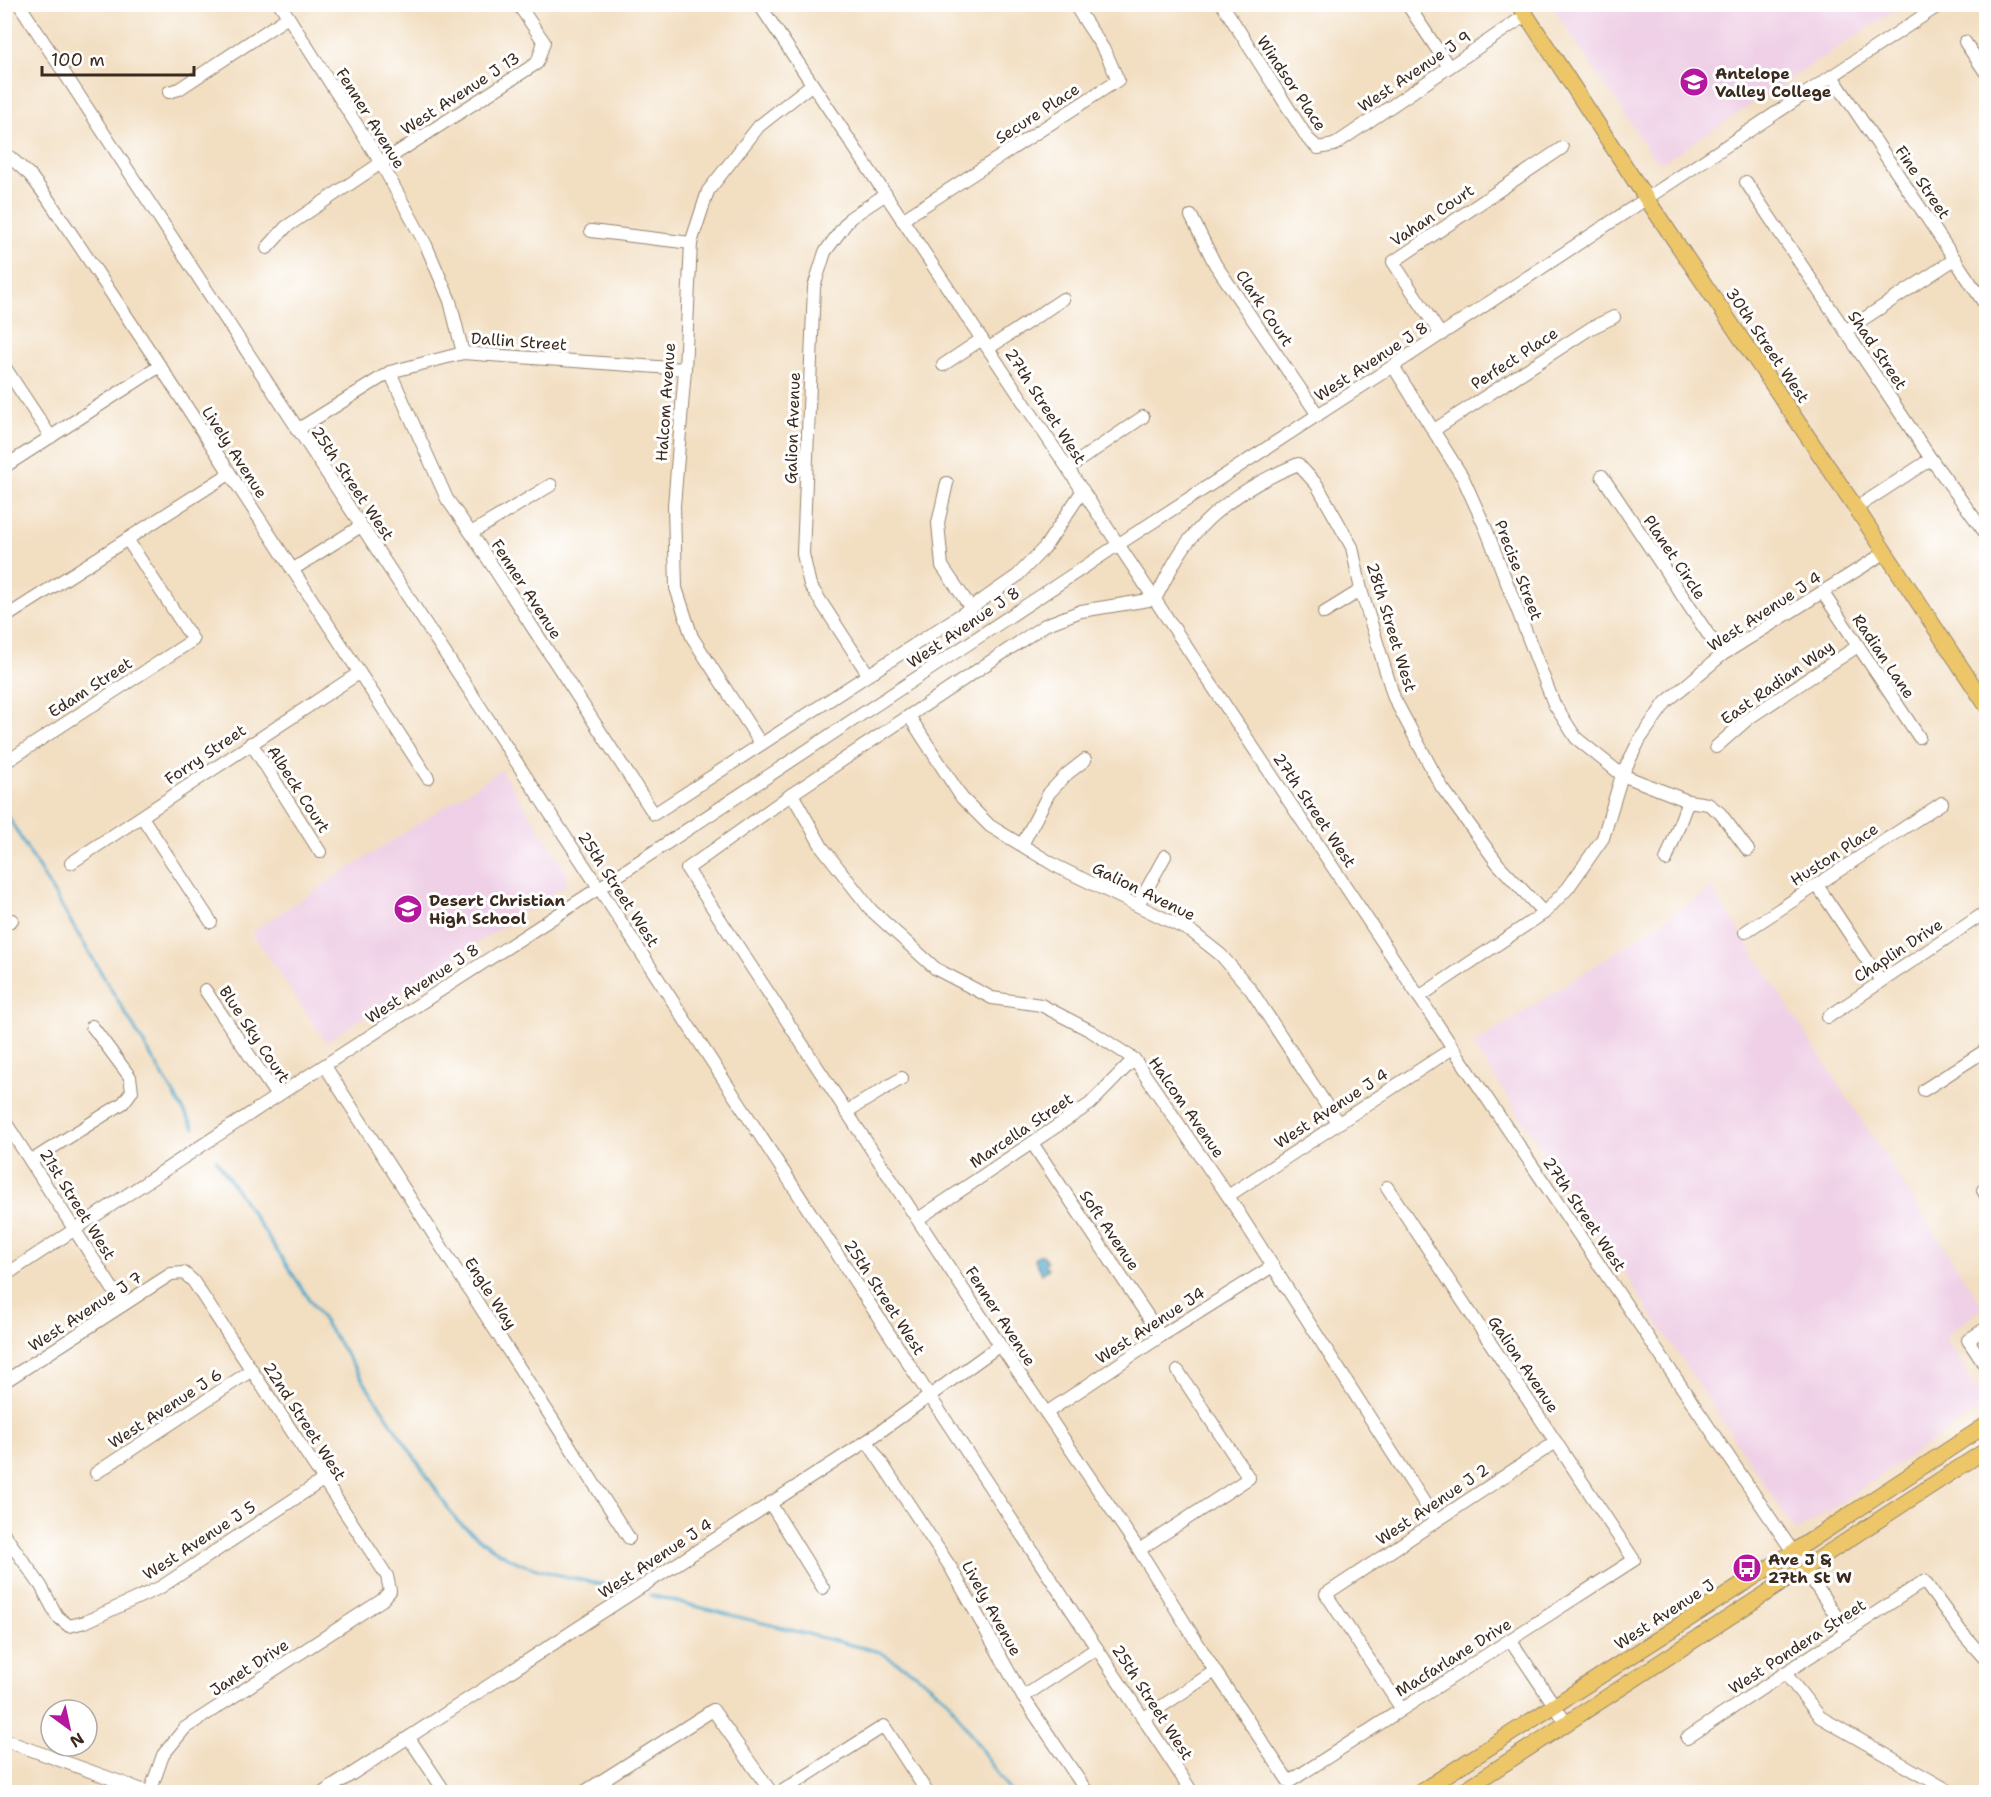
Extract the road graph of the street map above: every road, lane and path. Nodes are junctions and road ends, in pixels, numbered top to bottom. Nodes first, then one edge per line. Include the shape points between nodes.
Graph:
1 (19, 4) edge
2 (280, 4) edge
3 (518, 4) edge
4 (759, 4) edge
5 (1074, 4) edge
6 (1407, 4) edge
7 (1941, 4) edge
8 (1221, 5) edge
9 (1523, 10) edge
10 (288, 17) junction
11 (1965, 42) dead end
12 (1449, 67) junction
13 (1986, 73) edge
14 (1832, 76) junction
15 (811, 85) junction
16 (169, 92) dead end
17 (1562, 147) dead end
18 (1318, 148) joint
19 (4, 152) edge
20 (381, 163) junction
21 (1746, 182) dead end
22 (886, 194) junction
23 (1646, 198) junction
24 (1191, 216) dead end
25 (902, 220) junction
26 (591, 231) dead end
27 (691, 243) junction
28 (267, 248) dead end
29 (1955, 259) junction
30 (1063, 299) dead end
31 (1986, 306) edge
32 (1614, 317) dead end
33 (1845, 331) junction
34 (1441, 335) junction
35 (986, 344) junction
36 (463, 353) junction
37 (943, 365) dead end
38 (4, 366) edge
39 (160, 366) junction
40 (1393, 366) junction
41 (685, 369) junction
42 (390, 372) junction
43 (1318, 415) junction
44 (1143, 417) dead end
45 (297, 430) junction
46 (1434, 430) junction
47 (51, 437) junction
48 (1931, 459) junction
49 (4, 467) edge
50 (1068, 468) junction
51 (229, 474) junction
52 (1602, 476) dead end
53 (947, 483) dead end
54 (550, 485) dead end
55 (1083, 490) junction
56 (1856, 508) junction
57 (362, 526) junction
58 (471, 533) junction
59 (1986, 534) edge
60 (127, 539) junction
61 (1119, 544) junction
62 (1886, 552) junction
63 (292, 570) junction
64 (1361, 590) junction
65 (1822, 592) junction
66 (1155, 599) junction
67 (971, 608) junction
68 (1324, 613) dead end
69 (4, 618) edge
70 (1858, 646) junction
71 (1722, 656) junction
72 (359, 673) junction
73 (868, 674) junction
74 (1986, 705) edge
75 (909, 716) junction
76 (1919, 737) dead end
77 (250, 743) junction
78 (762, 744) junction
79 (1716, 747) dead end
80 (1085, 760) dead end
81 (6, 762) edge
82 (1622, 776) junction
83 (428, 778) dead end
84 (792, 794) junction
85 (1688, 801) junction
86 (1942, 803) dead end
87 (142, 817) junction
88 (1022, 845) junction
89 (1748, 850) dead end
90 (320, 852) dead end
91 (1165, 856) dead end
92 (1666, 860) dead end
93 (70, 863) dead end
94 (1816, 885) junction
95 (599, 888) junction
96 (1138, 905) junction
97 (1986, 912) edge
98 (1544, 913) junction
99 (211, 922) dead end
100 (1745, 932) dead end
101 (1881, 981) junction
102 (205, 990) dead end
103 (1419, 997) junction
104 (1828, 1017) dead end
105 (92, 1026) dead end
106 (1453, 1048) junction
107 (1986, 1050) edge
108 (1134, 1059) junction
109 (324, 1066) junction
110 (902, 1078) dead end
111 (1924, 1090) dead end
112 (277, 1096) junction
113 (846, 1112) junction
114 (4, 1120) edge
115 (1338, 1123) junction
116 (1032, 1143) junction
117 (31, 1161) junction
118 (1387, 1187) dead end
119 (1228, 1196) junction
120 (918, 1219) junction
121 (75, 1230) junction
122 (1273, 1266) junction
123 (184, 1273) joint
124 (4, 1276) edge
125 (123, 1305) junction
126 (1986, 1328) edge
127 (1161, 1336) junction
128 (1000, 1345) junction
129 (1986, 1367) edge
130 (252, 1370) junction
131 (1178, 1371) dead end
132 (4, 1382) edge
133 (929, 1395) junction
134 (1046, 1413) junction
135 (1986, 1425) edge
136 (867, 1441) junction
137 (1556, 1442) junction
138 (1986, 1450) edge
139 (96, 1473) dead end
140 (323, 1480) junction
141 (770, 1503) junction
142 (1436, 1521) junction
143 (4, 1534) edge
144 (629, 1538) dead end
145 (1139, 1551) junction
146 (1793, 1552) junction
147 (1634, 1560) joint
148 (1806, 1569) junction
149 (822, 1588) dead end
150 (390, 1591) joint
151 (1847, 1632) junction
152 (1511, 1641) junction
153 (1097, 1648) junction
154 (1986, 1660) edge
155 (1215, 1671) junction
156 (1785, 1673) junction
157 (1023, 1697) junction
158 (1555, 1706) junction
159 (1401, 1708) junction
160 (1144, 1718) junction
161 (1567, 1724) junction
162 (409, 1738) junction
163 (1687, 1738) dead end
164 (4, 1740) edge
165 (603, 1780) junction
166 (1289, 1782) joint
167 (149, 1792) edge
168 (324, 1792) edge
169 (445, 1792) edge
170 (584, 1792) edge
171 (612, 1792) edge
172 (771, 1792) edge
173 (781, 1792) edge
174 (927, 1792) edge
175 (1087, 1792) edge
176 (1192, 1792) edge
177 (1420, 1792) edge
178 (1461, 1792) edge
179 (1951, 1792) edge

1 - 45 street, 25th Street West
2 - 10 street, Fenner Avenue
3 - 20 street, West Avenue J 13 via 544,42 537,63
4 - 15 street, 27th Street West
5 - 25 street, Secure Place via 1106,53 1118,80
6 - 12 street
7 - 14 street, West Avenue J 8
8 - 18 street, Windsor Place via 1308,139
9 - 12 street, West Avenue J 9
9 - 23 main road, 30th Street West
10 - 16 street
10 - 20 street, Fenner Avenue
11 - 13 street
12 - 18 street, West Avenue J 9 via 1334,145
14 - 23 street, West Avenue J 8
14 - 29 street, Fine Street
15 - 22 street, 27th Street West
15 - 27 street, Halcom Avenue via 759,126 708,191
17 - 34 street, Vahan Court via 1393,262
19 - 39 street, Lively Avenue via 36,183
20 - 28 street, West Avenue J 13 via 286,227
20 - 36 street, Fenner Avenue via 426,245 450,301
21 - 33 street, Shad Street
22 - 25 street, 27th Street West
22 - 73 street, Galion Avenue via 850,218 825,252 814,286 803,554 810,585
23 - 34 street, West Avenue J 8
23 - 56 main road, 30th Street West
24 - 43 street, Clark Court via 1215,264
25 - 35 street, 27th Street West
26 - 27 street
27 - 41 street, Halcom Avenue
29 - 31 street, Fine Street
29 - 33 street
30 - 35 street
32 - 46 street, Perfect Place
33 - 48 street, Shad Street
34 - 40 street, West Avenue J 8
35 - 37 street
35 - 50 street, 27th Street West
36 - 41 street, Dallin Street
36 - 42 street, Dallin Street
38 - 47 street
39 - 47 street
39 - 51 street, Lively Avenue
40 - 43 street, West Avenue J 8
40 - 46 street, Precise Street
41 - 78 street, Halcom Avenue via 674,506 676,588 692,637
42 - 45 street, Dallin Street
42 - 58 street, Fenner Avenue via 447,500
43 - 61 street, West Avenue J 8
44 - 50 street
45 - 57 street, 25th Street West
46 - 82 street, Precise Street via 1486,529 1554,704 1576,738
47 - 49 street
48 - 56 street
48 - 59 street, Shad Street
50 - 55 street, 27th Street West
51 - 60 street
51 - 63 street, Lively Avenue
52 - 71 street, Planet Circle
53 - 67 street via 938,523 942,566
54 - 58 street
55 - 61 street, 27th Street West
55 - 67 street via 1045,548 1017,576
56 - 62 main road, 30th Street West
57 - 63 street
57 - 95 street, 25th Street West
58 - 78 street, Fenner Avenue via 654,814
60 - 69 street
60 - 81 street, Edam Street via 193,640
61 - 66 street, 27th Street West
61 - 95 street, West Avenue J 8
62 - 65 street, West Avenue J 4
62 - 74 main road, 30th Street West
63 - 72 street, Lively Avenue
64 - 66 street, 28th Street West via 1352,547 1317,485 1298,464 1273,475 1210,516 1186,544
64 - 68 street
64 - 98 street, 28th Street West via 1394,698 1441,786 1498,864
65 - 70 street, Radian Lane
65 - 71 street, West Avenue J 4
66 - 75 street via 1081,611 1045,625
66 - 103 street, 27th Street West
67 - 73 street
70 - 76 street, Radian Lane
70 - 79 street, East Radian Way via 1749,718
71 - 82 street, West Avenue J 4 via 1666,702 1640,739
72 - 77 street, Forry Street
72 - 83 street, Lively Avenue
73 - 78 street
75 - 84 street
75 - 88 street, Galion Avenue via 962,798 990,826
77 - 87 street, Forry Street
77 - 90 street, Albeck Court
80 - 88 street via 1049,793
82 - 85 street, Precise Street
82 - 98 street, West Avenue J 4 via 1603,838 1568,888
84 - 108 street, Halcom Avenue via 822,847 871,910 936,969 992,998 1041,1005
84 - 113 street, Fenner Avenue via 687,869
85 - 89 street, Precise Street via 1707,804 1720,813
85 - 92 street
86 - 94 street, Huston Place
87 - 93 street, Forry Street
87 - 99 street
88 - 96 street, Galion Avenue via 1056,866
91 - 96 street
94 - 100 street, Huston Place
94 - 101 street
95 - 109 street, West Avenue J 8
95 - 133 street, 25th Street West
96 - 115 street, Galion Avenue via 1192,932 1221,955 1251,990
97 - 101 street, Chaplin Drive
98 - 103 street, West Avenue J 4
101 - 104 street, Chaplin Drive
102 - 112 street, Blue Sky Court
103 - 106 street, 27th Street West
105 - 117 street via 130,1077 132,1091 123,1103
106 - 115 street, West Avenue J 4
106 - 146 street, 27th Street West
107 - 111 street
108 - 116 street, Marcella Street via 1090,1104
108 - 119 street, Halcom Avenue
109 - 112 street, West Avenue J 8
109 - 144 street, Engle Way
110 - 113 street
112 - 121 street, West Avenue J 8
113 - 120 street, Fenner Avenue
114 - 117 street, 21st Street West
115 - 119 street, West Avenue J 4
116 - 120 street, Marcella Street
116 - 127 street, Soft Avenue
117 - 121 street, 21st Street West
118 - 137 street, Galion Avenue
119 - 122 street, Halcom Avenue
120 - 128 street, Fenner Avenue
121 - 124 street, West Avenue J 8
121 - 125 street, 21st Street West
122 - 127 street, West Avenue J4
122 - 142 street, Halcom Avenue
123 - 125 street, West Avenue J 7 via 171,1274
123 - 130 street, 22nd Street West
125 - 132 street, West Avenue J 7
126 - 129 street via 1968,1340
127 - 134 street, West Avenue J4
128 - 133 street, West Avenue J 4
128 - 134 street, Fenner Avenue
130 - 139 street, West Avenue J 6
130 - 140 street, 22nd Street West
131 - 145 street via 1249,1478
133 - 136 street, West Avenue J 4
133 - 153 street, 25th Street West
134 - 145 street, Fenner Avenue
135 - 146 main road, West Avenue J
136 - 141 street, West Avenue J 4
136 - 157 street, Lively Avenue via 951,1568
137 - 142 street, West Avenue J 2
137 - 147 street, Galion Avenue
138 - 148 main road
140 - 143 street, West Avenue J 5 via 160,1587 69,1626 57,1616
140 - 150 street, 22nd Street West via 387,1576
141 - 149 street
141 - 162 street, West Avenue J 4
142 - 159 street, West Avenue J 2 via 1326,1594
145 - 155 street, Fenner Avenue
146 - 148 street, 27th Street West
146 - 158 main road, West Avenue J
147 - 152 street, Macfarlane Drive
148 - 151 street, 27th Street West
148 - 161 main road
150 - 167 street, Janet Drive via 382,1600 185,1728 163,1755
151 - 154 street, West Pondera Street via 1924,1581
151 - 156 street, West Pondera Street
152 - 158 street
152 - 159 street, Macfarlane Drive
153 - 157 street
153 - 160 street, 25th Street West
155 - 160 street
155 - 166 street, Fenner Avenue
156 - 163 street, West Pondera Street
156 - 179 street via 1820,1717
157 - 175 street, Lively Avenue
158 - 161 street
158 - 177 main road, West Avenue J
159 - 166 street, Macfarlane Drive
160 - 176 street, 25th Street West
161 - 178 main road
162 - 168 street, West Avenue J 4
162 - 169 street
164 - 167 street
165 - 170 street
165 - 171 street
165 - 172 street via 713,1710
173 - 174 street via 884,1726

